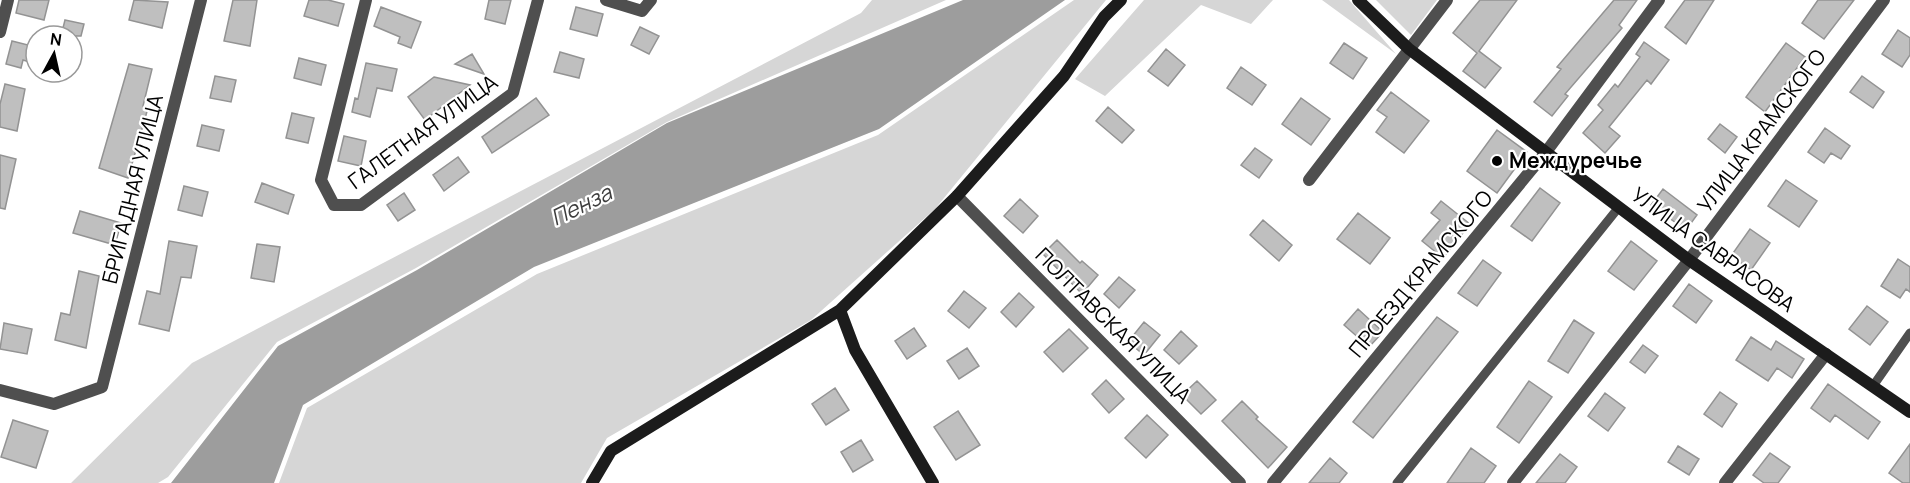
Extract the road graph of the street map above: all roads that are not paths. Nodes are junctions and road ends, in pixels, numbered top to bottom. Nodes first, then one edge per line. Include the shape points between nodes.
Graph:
1 (8, 0) edge
2 (201, 0) edge
3 (366, 0) edge
4 (538, 0) edge
5 (606, 0) edge
6 (651, 0) edge
7 (1120, 0) edge
8 (1358, 0) edge
9 (1447, 0) edge
10 (1659, 0) edge
11 (1884, 0) edge
12 (0, 32) edge
13 (1409, 49) junction
14 (1546, 152) junction
15 (1309, 180) dead end
16 (957, 196) junction
17 (1618, 207) junction
18 (1689, 260) junction
19 (840, 310) junction
20 (1910, 333) edge
21 (1826, 354) junction
22 (1873, 386) junction
23 (0, 390) edge
24 (1910, 412) edge
25 (592, 483) edge
26 (933, 483) edge
27 (1240, 483) edge
28 (1273, 483) edge
29 (1397, 483) edge
30 (1513, 483) edge
31 (1725, 483) edge

1 - 12 street
2 - 23 street, БРИГАДНАЯ УЛИЦА via 102,387 54,404
3 - 4 street, ГАЛЕТНАЯ УЛИЦА via 321,180 334,205 361,206 513,93
5 - 6 street via 642,11
7 - 16 street via 1064,76
8 - 13 street, УЛИЦА САВРАСОВА
9 - 13 street
10 - 14 street, ПРОЕЗД КРАМСКОГО
11 - 18 street, УЛИЦА КРАМСКОГО
13 - 14 street, УЛИЦА САВРАСОВА
13 - 15 street
14 - 17 street, УЛИЦА САВРАСОВА
14 - 28 street, ПРОЕЗД КРАМСКОГО
16 - 19 street
16 - 27 street, ПОЛТАВСКАЯ УЛИЦА
17 - 18 street, УЛИЦА САВРАСОВА
17 - 29 lane
18 - 21 street, УЛИЦА САВРАСОВА
18 - 30 street, УЛИЦА КРАМСКОГО
19 - 25 street via 611,451
19 - 26 street via 855,350
20 - 22 lane
21 - 22 street, УЛИЦА САВРАСОВА
21 - 31 street
22 - 24 street, УЛИЦА САВРАСОВА

